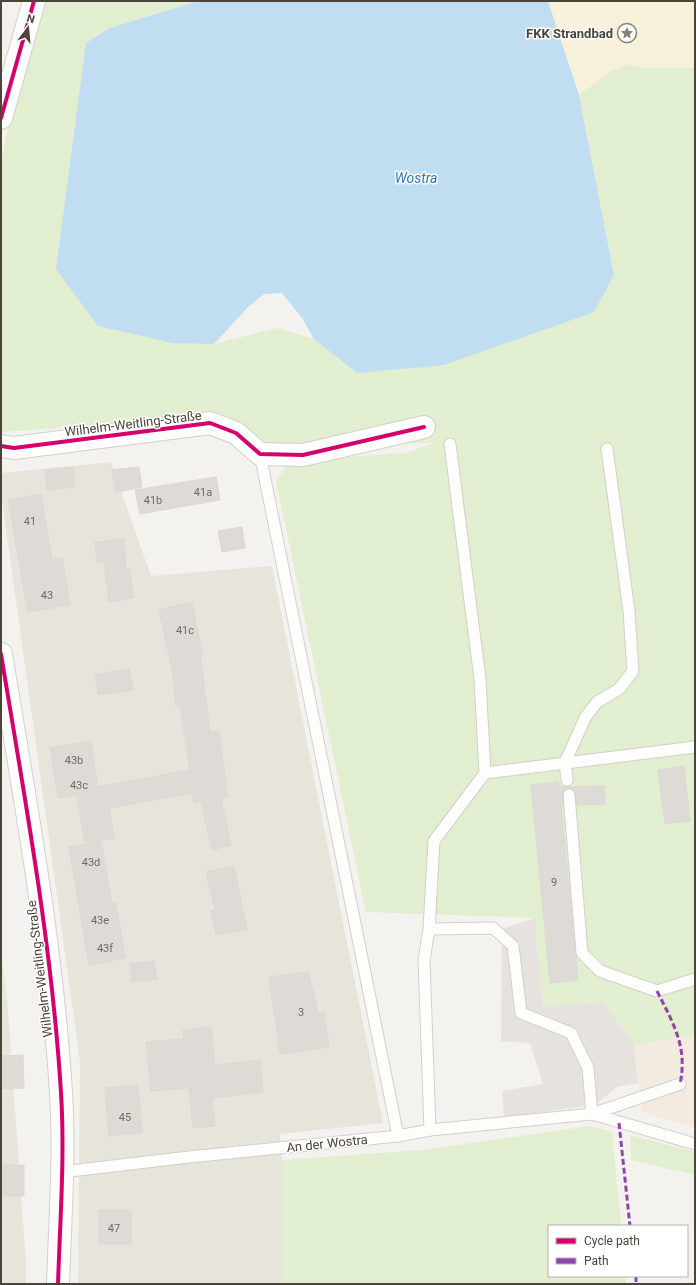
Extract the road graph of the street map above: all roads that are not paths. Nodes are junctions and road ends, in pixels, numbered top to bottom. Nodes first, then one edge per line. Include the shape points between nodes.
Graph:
1 (34, 1) edge
2 (1, 118) edge
3 (424, 427) dead end
4 (450, 444) dead end
5 (1, 446) edge
6 (607, 449) dead end
7 (260, 454) junction
8 (1, 654) edge
9 (695, 748) edge
10 (565, 764) junction
11 (485, 773) junction
12 (567, 780) dead end
13 (568, 795) dead end
14 (429, 929) junction
15 (695, 978) edge
16 (680, 1084) dead end
17 (592, 1114) junction
18 (430, 1130) junction
19 (398, 1136) junction
20 (695, 1144) edge
21 (62, 1172) junction
22 (58, 1284) edge

1 - 2 street
3 - 7 street via 304,455
4 - 11 lane via 480,679
5 - 7 street, Wilhelm-Weitling-Straße via 14,448 210,423 236,433
6 - 10 lane via 629,611 633,671 619,689 597,702 585,718
7 - 19 lane
8 - 21 street, Wilhelm-Weitling-Straße via 44,918 55,1011 61,1095
9 - 10 lane
10 - 11 lane
10 - 12 lane
11 - 14 lane via 434,841
13 - 15 lane via 582,953 600,971 657,992
14 - 17 lane via 493,928 513,946 521,1013 571,1033 588,1068
14 - 18 lane via 424,960
16 - 17 lane
17 - 18 lane, An der Wostra
17 - 20 lane
18 - 19 lane, An der Wostra
19 - 21 lane, An der Wostra
21 - 22 street, Wilhelm-Weitling-Straße

